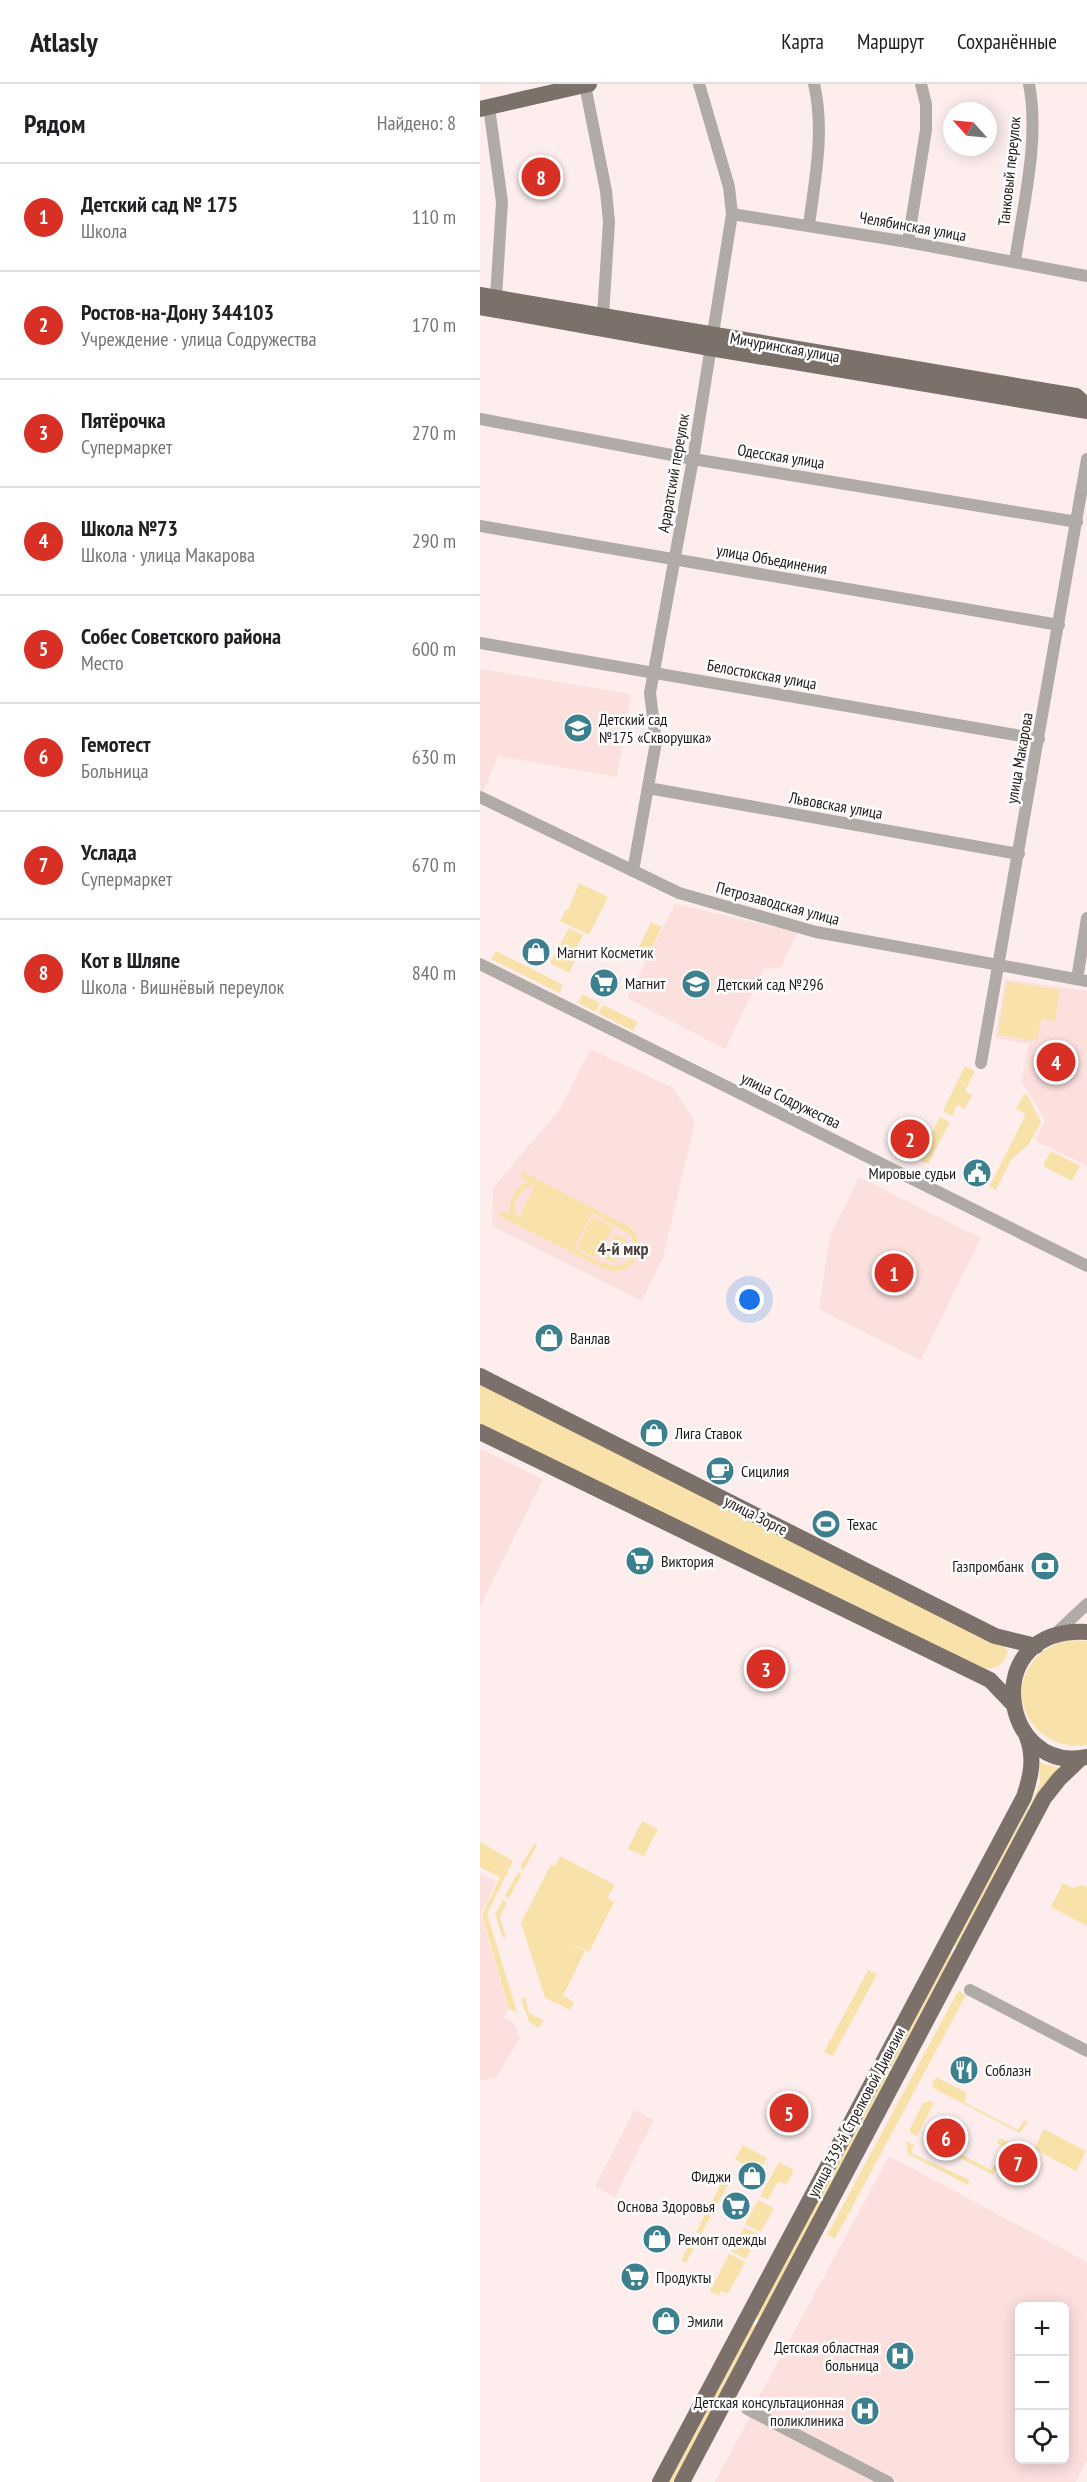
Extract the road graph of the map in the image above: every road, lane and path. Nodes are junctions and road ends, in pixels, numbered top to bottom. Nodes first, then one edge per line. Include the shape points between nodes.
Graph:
1 (559, 84) edge
2 (587, 84) edge
3 (699, 84) edge
4 (814, 84) edge
5 (921, 84) edge
6 (1029, 84) edge
7 (483, 106) edge
8 (732, 214) junction
9 (809, 225) junction
10 (908, 242) junction
11 (1015, 261) junction
12 (1087, 276) edge
13 (488, 296) edge
14 (480, 307) edge
15 (603, 316) junction
16 (712, 342) junction
17 (1083, 398) edge
18 (1087, 411) edge
19 (480, 418) edge
20 (693, 459) junction
21 (1087, 459) edge
22 (1077, 522) junction
23 (480, 526) edge
24 (675, 560) junction
25 (1059, 625) junction
26 (480, 643) edge
27 (654, 671) junction
28 (1039, 739) junction
29 (648, 788) junction
30 (480, 797) edge
31 (1019, 854) junction
32 (633, 871) junction
33 (1087, 918) edge
34 (480, 964) edge
35 (998, 965) junction
36 (1082, 980) edge
37 (981, 1063) dead end
38 (1087, 1266) edge
39 (480, 1376) edge
40 (480, 1432) edge
41 (1087, 1604) edge
42 (1087, 1632) edge
43 (1052, 1636) junction
44 (1036, 1646) junction
45 (1013, 1704) junction
46 (1027, 1737) junction
47 (1083, 1758) edge
48 (970, 1990) dead end
49 (1087, 2051) edge
50 (747, 2409) dead end
51 (660, 2482) edge
52 (682, 2482) edge
53 (888, 2482) edge

1 - 7 main road
2 - 7 main road
2 - 15 street via 609,222
3 - 8 street, Араратский переулок via 729,187
4 - 9 street via 820,137
5 - 10 street via 926,130
6 - 11 street, Танковый переулок via 1032,135
7 - 13 street via 502,202
8 - 9 street, Челябинская улица
8 - 16 street, Араратский переулок
9 - 10 street, Челябинская улица
10 - 11 street, Челябинская улица
11 - 12 street, Челябинская улица
13 - 15 main road, Мичуринская улица
14 - 16 main road, Мичуринская улица
15 - 16 main road, Мичуринская улица
16 - 17 main road, Мичуринская улица
16 - 18 main road, Мичуринская улица
16 - 20 street, Араратский переулок
19 - 20 street, Одесская улица
20 - 22 street, Одесская улица
20 - 24 street, Араратский переулок
21 - 22 street, улица Макарова
22 - 25 street, улица Макарова
23 - 24 street, улица Объединения
24 - 25 street, улица Объединения
24 - 27 street, Араратский переулок
25 - 28 street, улица Макарова
26 - 27 street, Белостокская улица
27 - 28 street, Белостокская улица
27 - 29 street, Араратский переулок via 650,693 656,742
28 - 31 street, улица Макарова
29 - 31 street, Львовская улица
29 - 32 street, Араратский переулок
30 - 32 street, Петрозаводская улица
31 - 35 street, улица Макарова
32 - 35 street, Петрозаводская улица via 690,897 816,932
33 - 36 street
34 - 38 street, улица Содружества
35 - 36 street, Петрозаводская улица
35 - 37 street, улица Макарова
39 - 44 main road, улица Зорге via 995,1636
40 - 45 main road via 990,1680
41 - 43 street
42 - 43 main road
43 - 44 main road
44 - 45 main road via 1016,1672
45 - 46 main road, улица 339-й Стрелковой Дивизии
46 - 47 main road via 1060,1757
46 - 51 main road, улица 339-й Стрелковой Дивизии via 1032,1772 1024,1797
47 - 52 main road, улица 339-й Стрелковой Дивизии via 1044,1798
48 - 49 street
50 - 53 street

